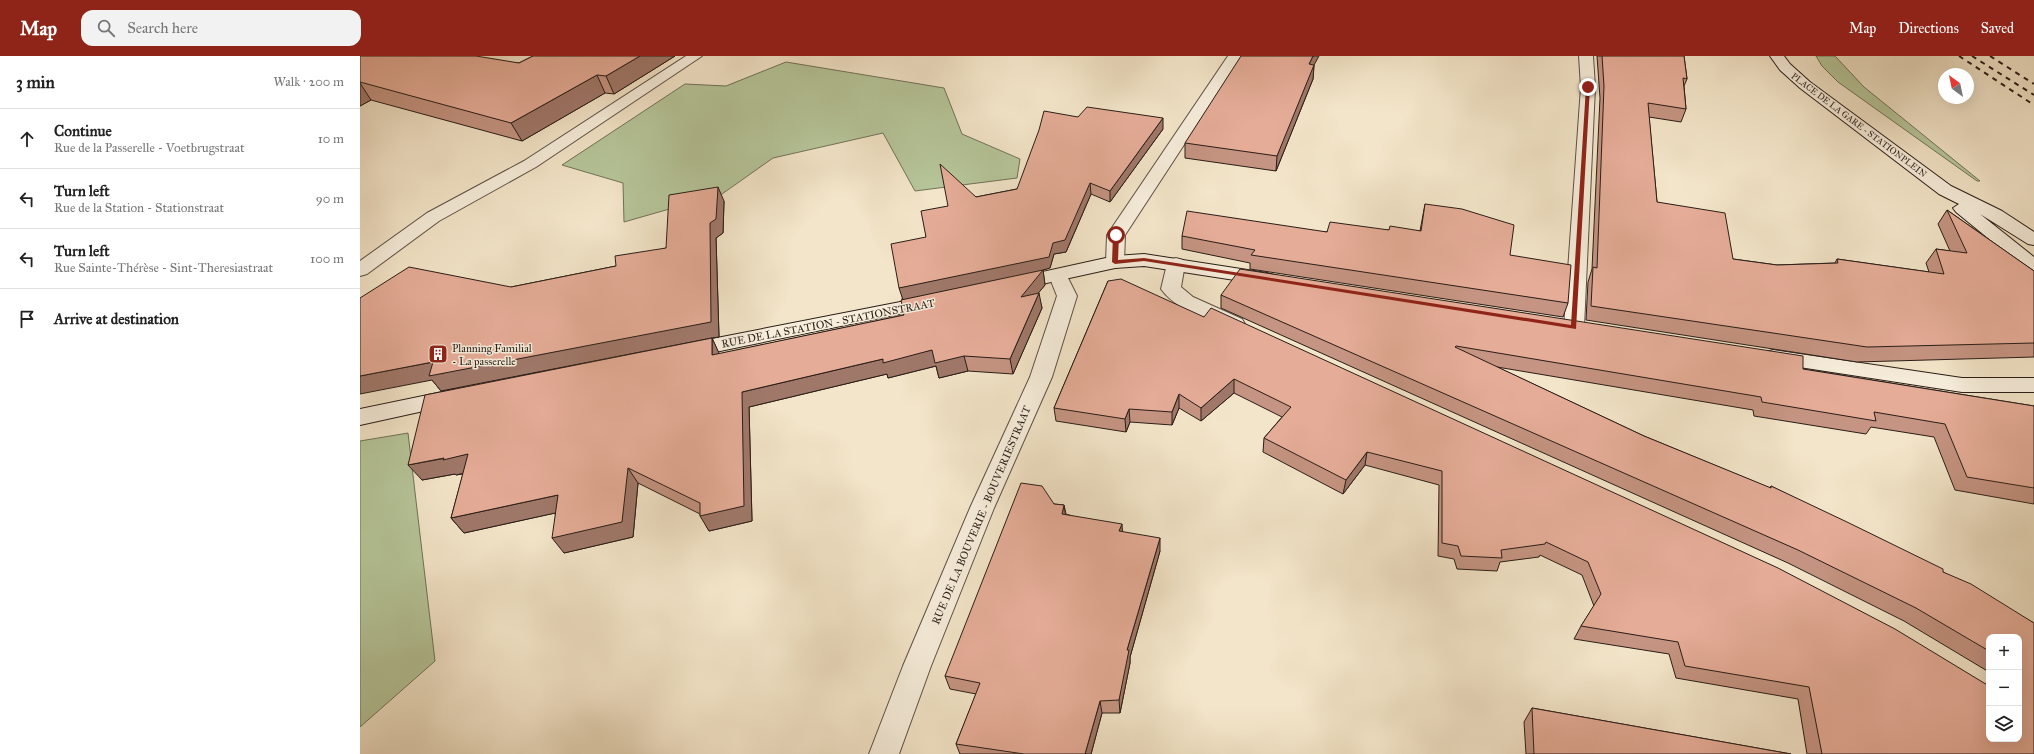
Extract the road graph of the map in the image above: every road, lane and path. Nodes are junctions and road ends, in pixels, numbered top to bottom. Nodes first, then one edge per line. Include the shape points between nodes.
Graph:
1 (695, 56) edge
2 (1235, 56) edge
3 (1586, 56) edge
4 (1777, 56) edge
5 (1945, 190) junction
6 (2034, 240) edge
7 (1115, 262) junction
8 (1176, 264) junction
9 (2034, 266) edge
10 (360, 270) edge
11 (1058, 276) junction
12 (1286, 282) edge
13 (997, 288) edge
14 (951, 298) edge
15 (1574, 327) edge
16 (1253, 333) edge
17 (1757, 354) edge
18 (664, 356) edge
19 (2034, 385) edge
20 (469, 395) edge
21 (360, 417) edge
22 (884, 754) edge

1 - 10 street via 530,164 433,218
2 - 7 street via 1116,235
3 - 15 street via 1588,87
4 - 5 street, PLACE DE LA GARE - STATIONPLEIN via 1805,85
5 - 6 street, PLACE DE LA GARE - STATIONPLEIN via 1996,215
5 - 9 street, PLACE DE LA GARE - STATIONPLEIN via 1957,204
7 - 8 street via 1144,260
7 - 11 street
8 - 12 street
8 - 16 street via 1170,289 1186,301
11 - 13 street
11 - 22 street, RUE DE LA BOUVERIE - BOUVERIESTRAAT via 1068,296 1041,377 979,516
14 - 18 street, RUE DE LA STATION - STATIONSTRAAT
17 - 19 street via 1962,385
20 - 21 street

